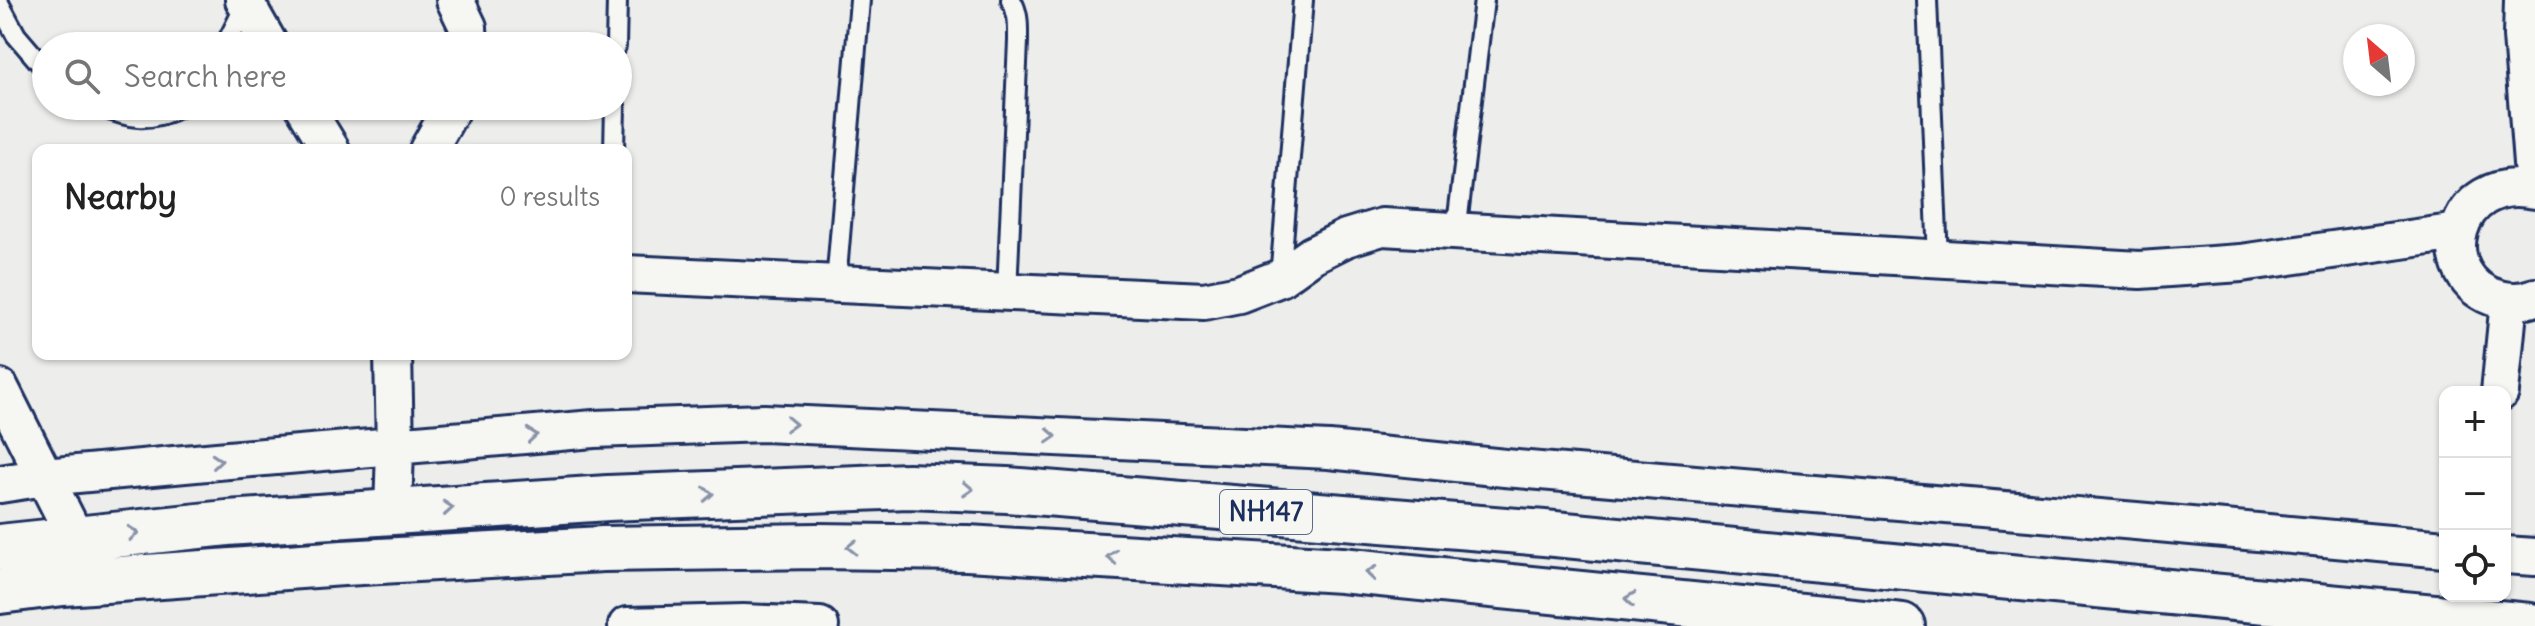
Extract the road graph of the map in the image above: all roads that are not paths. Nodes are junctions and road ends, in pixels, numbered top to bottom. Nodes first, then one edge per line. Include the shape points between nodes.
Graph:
1 (455, 0) edge
2 (617, 0) edge
3 (860, 0) edge
4 (1011, 0) edge
5 (1303, 0) edge
6 (1484, 0) edge
7 (1927, 0) edge
8 (2523, 0) edge
9 (245, 2) edge
10 (0, 5) edge
11 (231, 32) edge
12 (262, 32) edge
13 (468, 32) edge
14 (616, 32) edge
15 (2528, 37) edge
16 (32, 54) edge
17 (313, 120) edge
18 (445, 120) edge
19 (615, 120) edge
20 (327, 144) edge
21 (431, 144) edge
22 (614, 144) edge
23 (2534, 190) edge
24 (2458, 232) junction
25 (1456, 233) junction
26 (1938, 259) junction
27 (632, 274) edge
28 (1280, 278) junction
29 (836, 284) junction
30 (1007, 292) junction
31 (2522, 299) edge
32 (393, 360) edge
33 (2501, 386) edge
34 (0, 388) edge
35 (395, 448) junction
36 (45, 477) junction
37 (0, 484) edge
38 (393, 512) junction
39 (76, 539) junction
40 (0, 547) edge
41 (2439, 548) edge
42 (2511, 555) edge
43 (2535, 557) edge
44 (0, 591) edge
45 (2486, 615) edge
46 (627, 626) edge
47 (820, 626) edge
48 (1902, 626) edge
49 (2530, 626) edge

1 - 13 street
2 - 14 lane
3 - 29 lane
4 - 30 lane via 1018,32
5 - 28 lane
6 - 25 lane
7 - 26 lane
8 - 15 street
9 - 11 lane
9 - 12 street
10 - 16 lane
15 - 23 street
17 - 20 street
18 - 21 street
19 - 22 lane
23 - 24 street via 2515,186 2478,199
24 - 26 street via 2241,263 2140,270
24 - 31 street via 2457,251 2474,285 2490,296
25 - 26 street
25 - 28 street via 1382,227 1312,255
27 - 29 street
28 - 30 street via 1204,301
29 - 30 street
31 - 33 street
32 - 35 street
34 - 36 street
36 -> 35 street
35 - 38 street
35 -> 41 street via 594,429 764,423 895,428 1329,450
36 - 37 street
36 - 39 street
39 -> 38 highway, NH147
38 -> 45 highway, NH147 via 908,486 1007,490
39 - 40 highway, NH147
42 - 43 street
48 -> 44 highway, NH147 via 1341,570 967,548 603,549 328,564
45 - 49 highway, NH147
46 - 47 street

